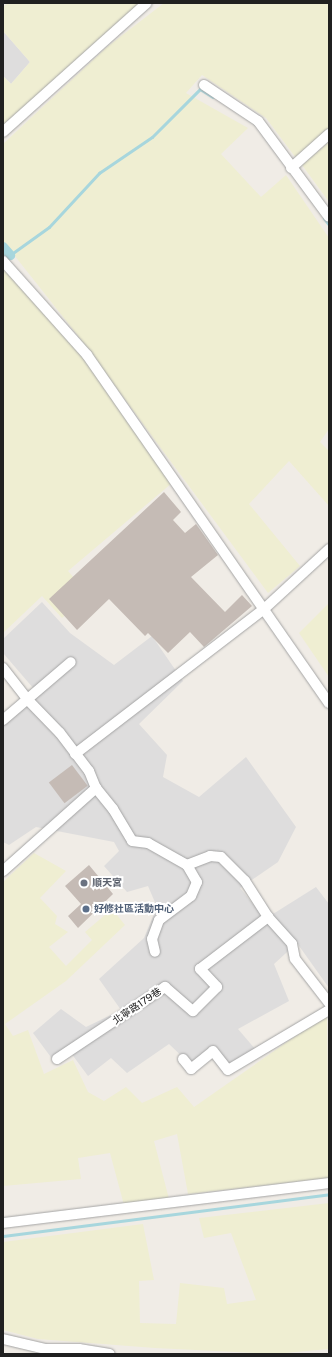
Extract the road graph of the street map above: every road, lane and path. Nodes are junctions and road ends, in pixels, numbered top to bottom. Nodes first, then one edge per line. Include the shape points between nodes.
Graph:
1 (147, 3) edge
2 (204, 85) dead end
3 (3, 132) edge
4 (329, 134) edge
5 (291, 168) junction
6 (329, 217) edge
7 (3, 261) edge
8 (329, 549) edge
9 (263, 610) junction
10 (71, 662) dead end
11 (3, 668) edge
12 (27, 699) junction
13 (329, 703) edge
14 (3, 720) edge
15 (75, 754) junction
16 (96, 788) junction
17 (187, 865) junction
18 (3, 871) edge
19 (268, 917) junction
20 (155, 952) dead end
21 (329, 1003) edge
22 (329, 1010) edge
23 (57, 1058) dead end
24 (183, 1059) dead end
25 (329, 1183) edge
26 (3, 1222) edge
27 (3, 1339) edge
28 (110, 1354) edge

1 - 3 street
2 - 5 street via 258,121
4 - 5 street
5 - 6 street
7 - 9 street via 87,355
8 - 9 street
9 - 13 street
9 - 15 street
10 - 12 street
11 - 12 street
12 - 14 street
12 - 15 street via 60,733
15 - 16 street via 89,771
16 - 17 street via 113,808 132,841 148,843
16 - 18 street
17 - 19 street via 210,856 221,857 245,881
17 - 20 street via 197,882 191,896 159,920 152,939
19 - 21 street via 292,944 295,959
19 - 23 street, 北寧路179巷 via 200,970 217,987 193,1011 166,987
22 - 24 street via 228,1070 213,1051 191,1069
25 - 26 street
27 - 28 street via 45,1349 79,1348

